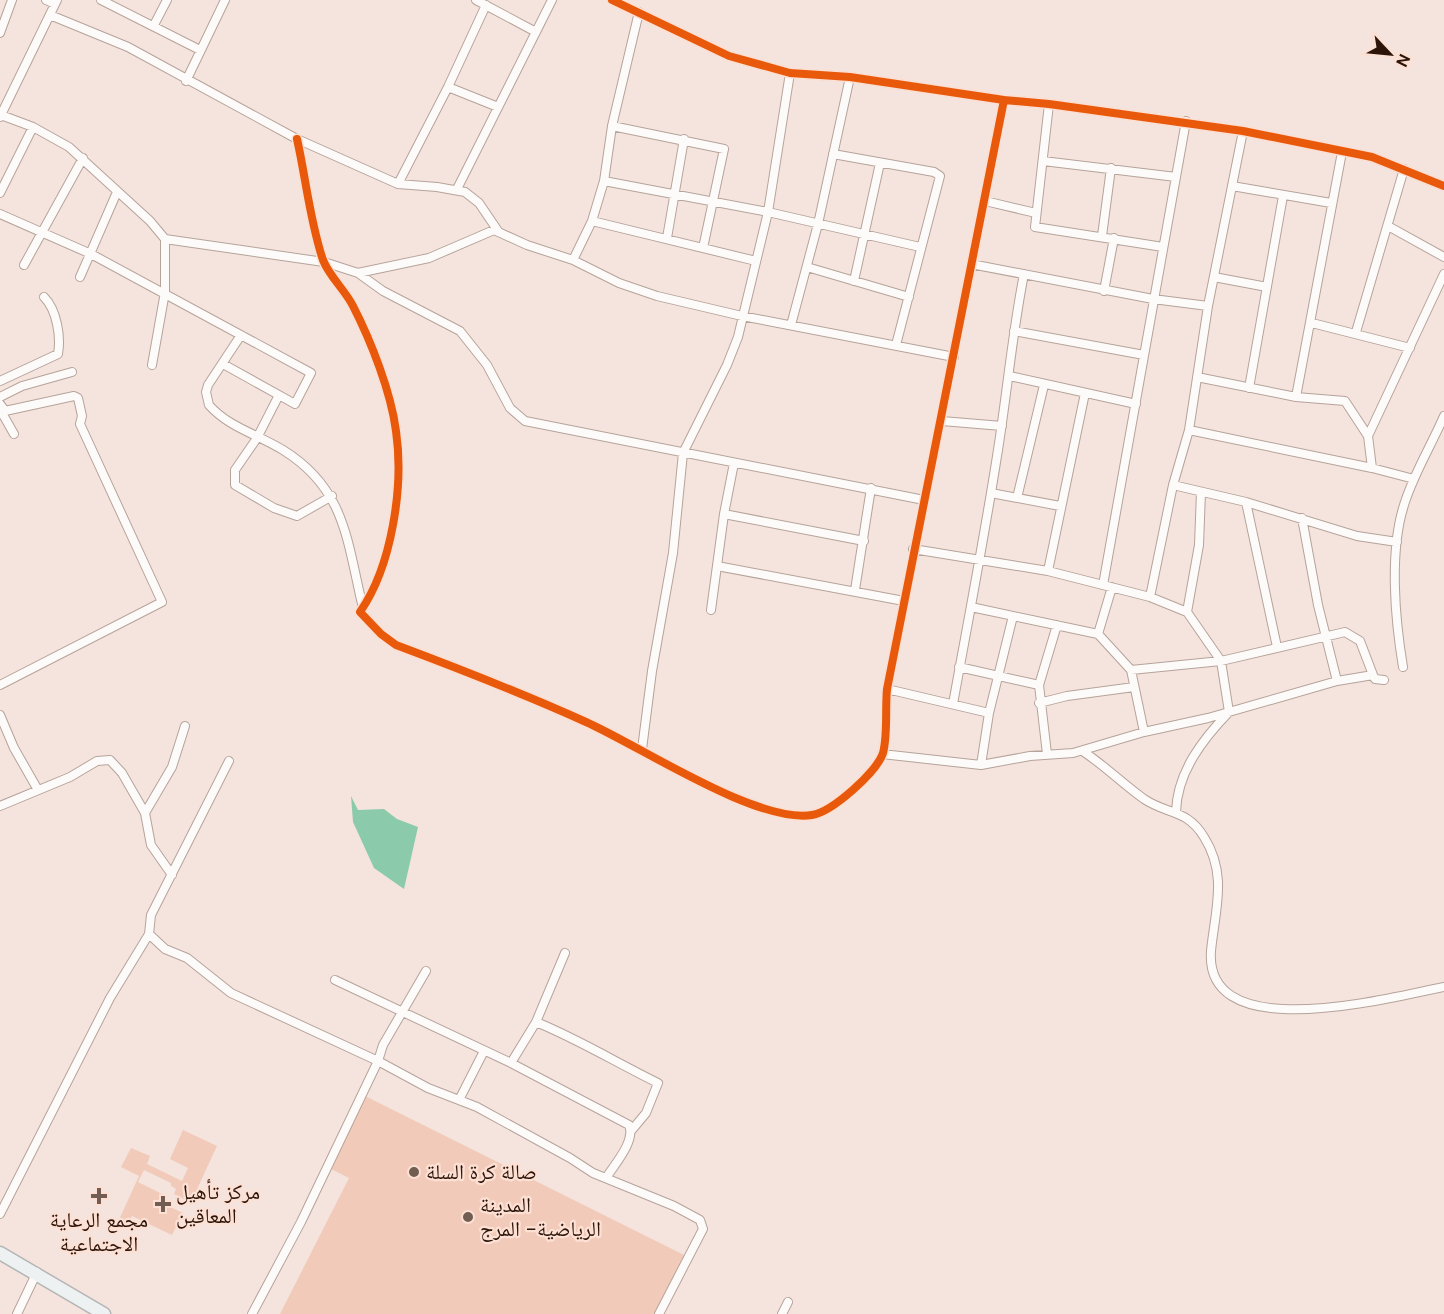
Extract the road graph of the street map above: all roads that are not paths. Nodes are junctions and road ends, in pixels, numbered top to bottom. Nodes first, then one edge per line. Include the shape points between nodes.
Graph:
1 (12, 0) edge
2 (46, 0) edge
3 (101, 0) edge
4 (167, 0) edge
5 (225, 0) edge
6 (476, 0) edge
7 (552, 0) edge
8 (612, 0) edge
9 (56, 2) edge
10 (486, 5) junction
11 (639, 12) junction
12 (50, 15) junction
13 (154, 25) junction
14 (536, 32) junction
15 (0, 33) edge
16 (200, 50) junction
17 (790, 73) junction
18 (850, 77) junction
19 (186, 81) junction
20 (448, 87) junction
21 (1004, 100) junction
22 (1049, 104) junction
23 (498, 107) junction
24 (1, 116) edge
25 (1186, 122) junction
26 (612, 126) junction
27 (33, 127) junction
28 (1243, 131) junction
29 (297, 139) junction
30 (684, 139) junction
31 (1342, 152) junction
32 (833, 154) junction
33 (83, 158) junction
34 (1043, 161) junction
35 (880, 163) junction
36 (1111, 168) junction
37 (1404, 169) junction
38 (1176, 177) junction
39 (604, 181) junction
40 (398, 184) junction
41 (1232, 186) junction
42 (1444, 186) edge
43 (457, 189) junction
44 (117, 192) junction
45 (0, 194) edge
46 (674, 195) junction
47 (1283, 196) junction
48 (713, 201) junction
49 (985, 201) junction
50 (1331, 203) junction
51 (768, 212) junction
52 (0, 213) edge
53 (1036, 213) junction
54 (592, 221) junction
55 (818, 224) junction
56 (1388, 226) junction
57 (45, 231) junction
58 (498, 231) junction
59 (866, 233) junction
60 (1102, 236) junction
61 (667, 238) junction
62 (1114, 238) junction
63 (165, 239) junction
64 (920, 247) junction
65 (1163, 247) junction
66 (703, 248) junction
67 (91, 254) junction
68 (1444, 257) edge
69 (573, 260) junction
70 (756, 261) junction
71 (324, 262) junction
72 (971, 264) junction
73 (24, 265) dead end
74 (807, 267) junction
75 (358, 273) junction
76 (1024, 274) junction
77 (1444, 274) edge
78 (80, 277) dead end
79 (1214, 277) junction
80 (854, 281) junction
81 (1267, 287) junction
82 (1104, 291) junction
83 (165, 292) junction
84 (44, 297) dead end
85 (909, 297) junction
86 (1153, 299) junction
87 (1208, 306) junction
88 (742, 316) junction
89 (1312, 323) junction
90 (791, 325) junction
91 (1014, 331) junction
92 (1356, 332) junction
93 (241, 335) junction
94 (896, 345) junction
95 (1410, 348) junction
96 (1143, 356) junction
97 (954, 357) junction
98 (223, 364) junction
99 (152, 365) dead end
100 (72, 372) dead end
101 (1010, 376) junction
102 (1197, 377) junction
103 (0, 381) edge
104 (1044, 385) junction
105 (1249, 388) junction
106 (1085, 393) junction
107 (279, 395) junction
108 (0, 397) edge
109 (1296, 397) junction
110 (1136, 404) junction
111 (2, 408) edge
112 (1444, 417) edge
113 (942, 421) junction
114 (1002, 426) junction
115 (1189, 430) junction
116 (14, 434) dead end
117 (1368, 436) junction
118 (257, 438) junction
119 (683, 453) junction
120 (734, 463) junction
121 (1372, 468) junction
122 (1414, 479) junction
123 (1173, 485) junction
124 (871, 488) junction
125 (1201, 492) junction
126 (991, 493) junction
127 (332, 496) junction
128 (1017, 498) junction
129 (924, 500) junction
130 (1246, 502) junction
131 (1060, 506) junction
132 (724, 514) junction
133 (1302, 518) junction
134 (864, 541) junction
135 (1397, 543) junction
136 (913, 549) junction
137 (981, 560) junction
138 (717, 566) junction
139 (1048, 571) junction
140 (1103, 585) junction
141 (1112, 587) junction
142 (855, 590) junction
143 (1150, 597) junction
144 (903, 601) junction
145 (971, 607) junction
146 (363, 608) junction
147 (711, 610) dead end
148 (1187, 612) junction
149 (1013, 616) junction
150 (1057, 625) junction
151 (1098, 634) junction
152 (1326, 635) junction
153 (1277, 647) junction
154 (1221, 661) junction
155 (1403, 667) dead end
156 (959, 668) junction
157 (1131, 670) junction
158 (1372, 675) junction
159 (997, 677) junction
160 (1384, 680) dead end
161 (1337, 681) junction
162 (0, 685) edge
163 (1039, 685) junction
164 (1134, 687) junction
165 (887, 689) junction
166 (952, 704) junction
167 (1039, 704) junction
168 (1229, 712) junction
169 (989, 713) junction
170 (0, 715) edge
171 (185, 726) dead end
172 (1144, 732) junction
173 (642, 748) junction
174 (1084, 752) junction
175 (882, 754) junction
176 (1047, 754) junction
177 (229, 761) dead end
178 (981, 765) junction
179 (38, 789) junction
180 (0, 806) edge
181 (1176, 812) junction
182 (145, 813) junction
183 (172, 874) junction
184 (149, 934) junction
185 (565, 953) dead end
186 (426, 971) dead end
187 (335, 980) dead end
188 (1444, 987) edge
189 (403, 1011) junction
190 (536, 1022) junction
191 (484, 1051) junction
192 (378, 1061) junction
193 (512, 1063) junction
194 (459, 1100) junction
195 (631, 1131) junction
196 (606, 1178) junction
197 (0, 1214) edge
198 (0, 1253) edge
199 (37, 1272) junction
200 (788, 1302) dead end
201 (98, 1313) edge
202 (17, 1314) edge
203 (252, 1314) edge
204 (659, 1314) edge
205 (782, 1314) edge

1 - 15 street
2 - 9 street
3 - 13 street
4 - 13 street
5 - 16 street
6 - 10 street
7 - 14 street
8 - 11 street
9 - 12 street
10 - 14 street
10 - 20 street
11 - 17 street via 729,56
11 - 26 street
12 - 19 street via 128,47
12 - 24 street
13 - 16 street
14 - 23 street
16 - 19 street
17 - 18 street
17 - 51 street
18 - 21 street
18 - 32 street
19 - 29 street
20 - 23 street
20 - 40 street
21 - 22 street
21 - 49 street
22 - 25 street
22 - 34 street
23 - 43 street
24 - 27 street
25 - 28 street
25 - 38 street
26 - 30 street
26 - 39 street
27 - 33 street
27 - 45 street
28 - 31 street
28 - 41 street
29 - 40 street
29 - 71 street
30 - 46 street
30 - 48 street via 724,150
31 - 37 street via 1372,157
31 - 50 street
32 - 35 street
32 - 55 street
33 - 44 street
33 - 57 street
34 - 36 street
34 - 53 street
35 - 59 street
35 - 64 street via 939,174
36 - 38 street
36 - 60 street
37 - 42 street
37 - 56 street
38 - 65 street
39 - 46 street
39 - 54 street
40 - 43 street
41 - 47 street
41 - 79 street
43 - 58 street via 479,203
44 - 63 street
44 - 67 street
46 - 48 street
46 - 61 street
47 - 50 street
47 - 81 street
48 - 51 street
48 - 66 street
49 - 53 street
49 - 72 street
50 - 89 street
51 - 55 street
51 - 70 street
52 - 57 street
53 - 60 street via 1036,227
54 - 61 street
54 - 69 street
55 - 59 street
55 - 74 street
56 - 68 street
56 - 92 street
57 - 67 street
57 - 73 street
58 - 69 street via 527,246
58 - 75 street via 429,258
59 - 64 street
59 - 80 street
60 - 62 street
61 - 66 street
62 - 65 street
62 - 82 street
63 - 71 street
63 - 83 street
64 - 85 street
65 - 86 street
66 - 70 street
67 - 78 street
67 - 83 street
69 - 88 street via 638,290
70 - 88 street
71 - 75 street
71 - 146 street via 353,306 373,352 396,433 392,525 380,577
72 - 76 street
72 - 97 street
74 - 80 street
74 - 90 street
75 - 119 street via 383,291 460,331 487,365 510,408 525,421
76 - 82 street
76 - 91 street
77 - 95 street
79 - 81 street
79 - 87 street
80 - 85 street
81 - 105 street
82 - 86 street
83 - 93 street
83 - 99 street
84 - 103 street via 56,321 58,354
85 - 94 street
86 - 87 street
86 - 96 street
87 - 102 street
88 - 90 street
88 - 119 street via 727,365
89 - 92 street
89 - 109 street
90 - 94 street
91 - 96 street
91 - 101 street
92 - 95 street
93 - 98 street
93 - 107 street via 311,373 296,404
94 - 97 street
95 - 117 street
96 - 110 street
97 - 113 street
98 - 107 street
98 - 118 street via 208,385 209,405
100 - 108 street via 22,386
101 - 104 street
101 - 114 street
102 - 105 street
102 - 115 street
104 - 106 street
104 - 128 street
105 - 109 street
106 - 110 street
106 - 131 street
107 - 118 street
109 - 117 street via 1345,401
110 - 140 street
111 - 116 street
111 - 162 street via 78,398 80,423 162,602
112 - 122 street
113 - 114 street
113 - 129 street
114 - 126 street
115 - 121 street
115 - 123 street
117 - 121 street
118 - 127 street via 284,450 318,476
118 - 127 street via 236,470 234,485 240,490 297,516
119 - 120 street
119 - 173 street via 673,553
120 - 124 street
120 - 132 street
121 - 122 street
122 - 135 street via 1402,512
123 - 125 street
123 - 143 street
124 - 129 street
124 - 134 street
125 - 130 street
125 - 148 street via 1199,545
126 - 128 street
126 - 137 street
127 - 146 street
128 - 131 street
129 - 136 street
130 - 133 street
130 - 153 street
131 - 139 street
132 - 134 street
132 - 138 street
133 - 135 street via 1357,536
133 - 152 street
134 - 142 street
135 - 155 street via 1396,609
136 - 137 street
136 - 144 street
137 - 139 street
137 - 145 street
138 - 142 street
138 - 147 street
139 - 140 street
140 - 141 street
141 - 143 street
141 - 151 street
142 - 144 street
143 - 148 street
144 - 165 street
145 - 149 street
145 - 156 street
146 - 173 street via 360,612 396,645
148 - 154 street
149 - 150 street
149 - 159 street
150 - 151 street
150 - 163 street
151 - 157 street
152 - 153 street
152 - 158 street via 1345,632 1357,638
152 - 161 street
153 - 154 street
154 - 157 street
154 - 168 street
156 - 159 street
156 - 166 street
157 - 164 street
158 - 160 street
158 - 161 street
159 - 163 street
159 - 169 street
161 - 168 street
163 - 167 street
164 - 167 street
164 - 172 street
165 - 166 street
165 - 175 street
166 - 169 street
167 - 176 street
168 - 172 street
168 - 181 street via 1189,765 1179,788
169 - 178 street
170 - 179 street
171 - 182 street via 172,767
172 - 174 street
173 - 175 street via 741,800 806,816 838,803
174 - 176 street
174 - 181 street via 1148,801
175 - 178 street
176 - 178 street
177 - 183 street
179 - 180 street
179 - 182 street via 97,761 110,760
181 - 188 street via 1192,820 1218,873 1219,901 1211,958 1219,984 1233,996 1257,1007 1306,1010
182 - 183 street via 151,845
183 - 184 street via 151,915
184 - 192 street via 231,993
184 - 197 street via 110,998
185 - 190 street
186 - 189 street
187 - 189 street
189 - 191 street
189 - 192 street
190 - 193 street
190 - 195 street via 658,1083 646,1113
191 - 193 street
191 - 194 street
192 - 194 street
192 - 203 street
193 - 195 street via 624,1122
194 - 196 street
195 - 196 street
196 - 204 street via 674,1206 703,1224
198 - 199 main road
199 - 201 main road
199 - 202 street
200 - 205 street

